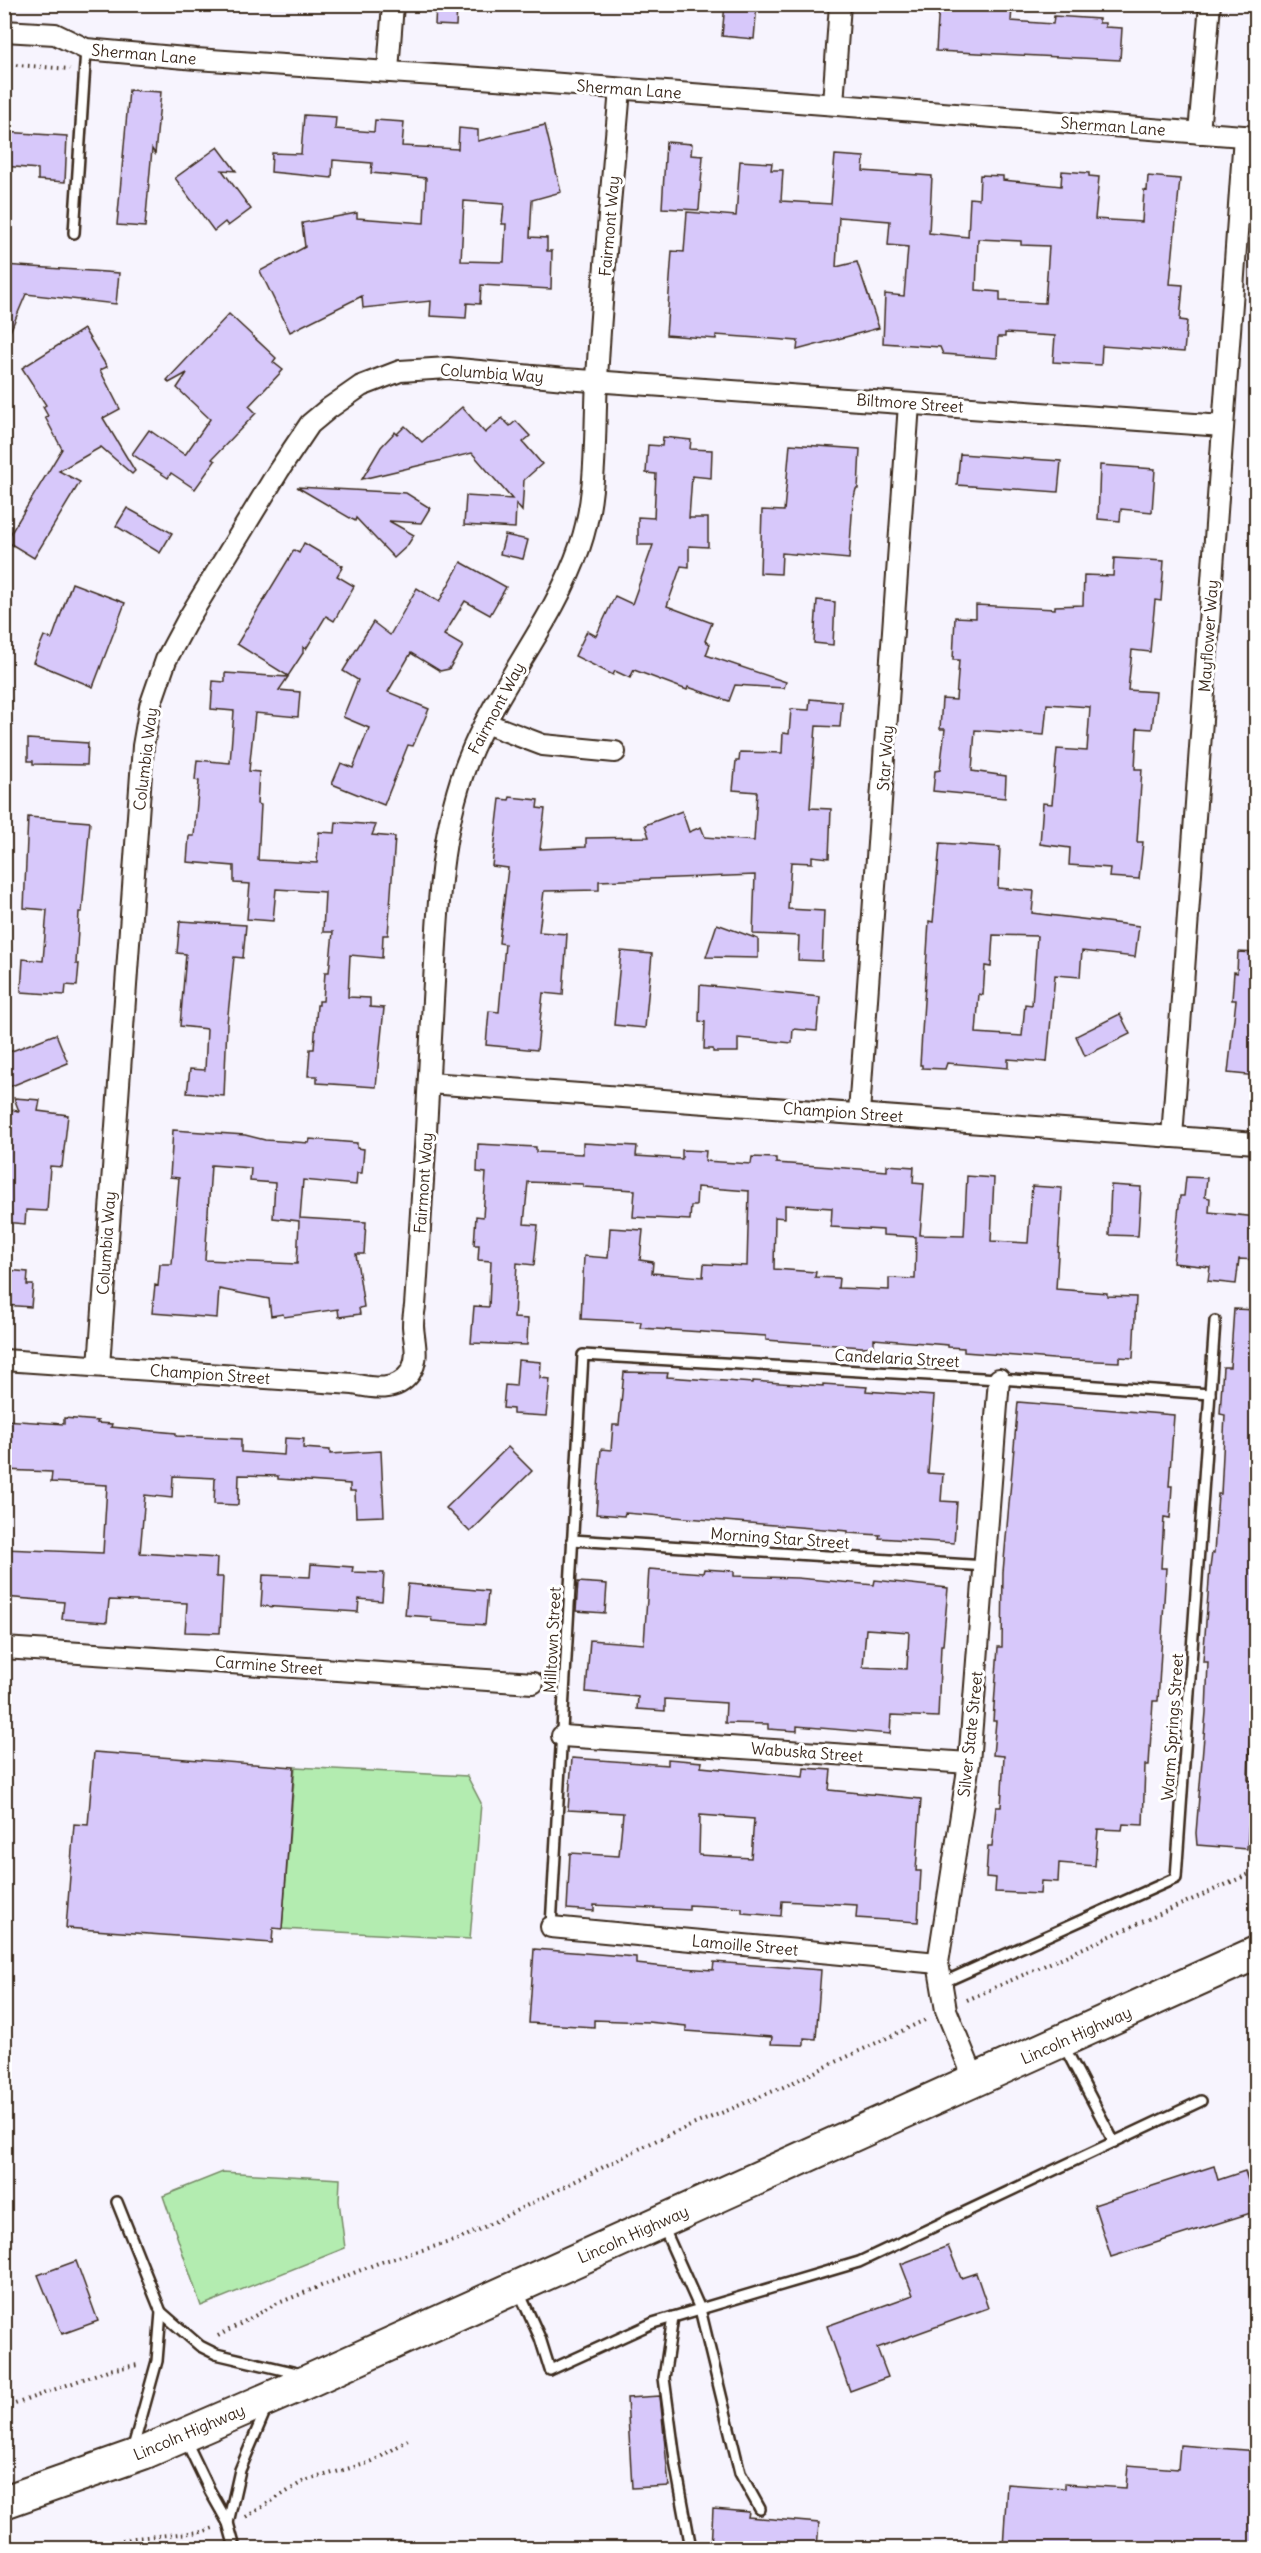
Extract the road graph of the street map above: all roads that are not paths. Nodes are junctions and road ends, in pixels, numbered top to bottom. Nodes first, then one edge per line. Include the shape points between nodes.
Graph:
1 (393, 4) edge
2 (840, 4) edge
3 (1210, 4) edge
4 (4, 31) edge
5 (86, 49) junction
6 (388, 71) junction
7 (620, 89) junction
8 (833, 104) junction
9 (1199, 133) junction
10 (1251, 136) edge
11 (74, 233) dead end
12 (597, 380) junction
13 (909, 404) junction
14 (1223, 426) junction
15 (485, 723) junction
16 (615, 752) dead end
17 (429, 1083) junction
18 (859, 1113) junction
19 (1172, 1137) junction
20 (1257, 1143) edge
21 (1215, 1321) dead end
22 (583, 1355) joint
23 (4, 1360) edge
24 (99, 1366) junction
25 (411, 1372) joint
26 (999, 1379) junction
27 (1210, 1394) junction
28 (572, 1540) junction
29 (986, 1566) junction
30 (4, 1648) edge
31 (532, 1683) dead end
32 (562, 1736) junction
33 (969, 1763) junction
34 (551, 1927) joint
35 (1257, 1953) edge
36 (938, 1963) junction
37 (942, 1983) junction
38 (1061, 2041) junction
39 (975, 2081) junction
40 (1201, 2102) dead end
41 (1114, 2142) junction
42 (117, 2202) dead end
43 (661, 2222) junction
44 (517, 2287) junction
45 (700, 2308) junction
46 (161, 2312) junction
47 (673, 2317) junction
48 (315, 2378) junction
49 (271, 2397) junction
50 (183, 2435) junction
51 (130, 2457) junction
52 (4, 2502) edge
53 (760, 2509) dead end
54 (228, 2523) junction
55 (235, 2548) edge
56 (691, 2548) edge

1 - 6 street
2 - 8 street
3 - 9 street
4 - 5 street, Sherman Lane via 55,34
5 - 6 street, Sherman Lane
5 - 11 lane
6 - 7 street, Sherman Lane
7 - 8 street, Sherman Lane
7 - 12 street, Fairmont Way
8 - 9 street, Sherman Lane
9 - 10 street, Sherman Lane
10 - 14 street, Mayflower Way
12 - 13 street, Biltmore Street
12 - 15 street, Fairmont Way via 590,495 581,543 559,597
12 - 24 street, Columbia Way via 448,368 400,371 361,386 310,424 166,660 150,706 143,746
13 - 14 street, Biltmore Street
13 - 18 street, Star Way
14 - 19 street, Mayflower Way
15 - 16 street via 543,745
15 - 17 street, Fairmont Way via 471,751 447,834
17 - 18 street, Champion Street
17 - 25 street, Fairmont Way via 413,1326 416,1361
18 - 19 street, Champion Street
19 - 20 street, Champion Street
21 - 27 lane, Warm Springs Street
22 - 26 lane, Candelaria Street
22 - 28 lane, Milltown Street
23 - 24 street, Champion Street
24 - 25 street, Champion Street via 378,1389 390,1388
26 - 27 lane, Candelaria Street
26 - 29 street, Silver State Street
27 - 37 lane, Warm Springs Street via 1176,1878
28 - 29 lane, Morning Star Street
28 - 32 lane, Milltown Street
29 - 33 street, Silver State Street
30 - 31 street, Carmine Street
32 - 33 street, Wabuska Street
32 - 34 lane, Milltown Street
33 - 36 street, Silver State Street
34 - 36 street, Lamoille Street
35 - 38 highway, Lincoln Highway
36 - 37 street, Silver State Street
37 - 39 street, Silver State Street via 946,2010
38 - 39 highway, Lincoln Highway
38 - 41 lane
39 - 43 highway, Lincoln Highway
40 - 41 lane
41 - 45 lane via 859,2262
42 - 46 lane
43 - 44 highway, Lincoln Highway
43 - 45 lane
44 - 47 lane via 550,2370
44 - 48 highway, Lincoln Highway
45 - 47 lane
45 - 53 lane via 740,2473
46 - 48 lane via 200,2346 216,2354
46 - 51 lane via 157,2361
47 - 56 lane via 664,2378
48 - 49 highway, Lincoln Highway
49 - 50 highway, Lincoln Highway
49 - 54 lane via 240,2470
50 - 51 highway, Lincoln Highway
50 - 54 lane
51 - 52 highway, Lincoln Highway
54 - 55 lane

